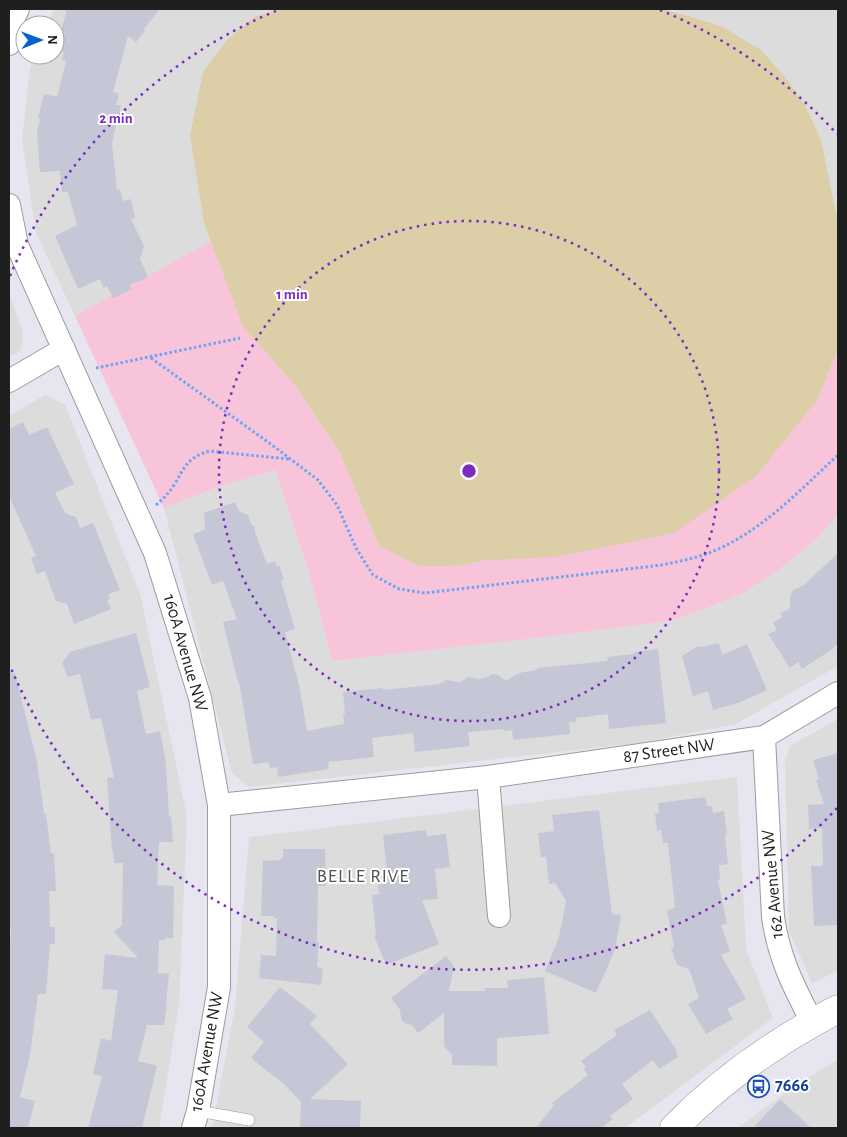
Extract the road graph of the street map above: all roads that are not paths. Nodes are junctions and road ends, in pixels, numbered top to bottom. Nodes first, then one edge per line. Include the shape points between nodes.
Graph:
1 (18, 9) edge
2 (9, 44) edge
3 (9, 205) edge
4 (64, 349) junction
5 (9, 381) edge
6 (838, 693) edge
7 (764, 737) junction
8 (488, 777) junction
9 (219, 805) junction
10 (499, 916) dead end
11 (838, 1009) edge
12 (812, 1024) junction
13 (196, 1120) edge
14 (249, 1120) dead end
15 (674, 1128) edge

1 - 2 street
3 - 4 street, 160A Avenue NW via 17,245
4 - 5 street
4 - 9 street, 160A Avenue NW via 155,553 200,698
6 - 7 street, 87 Street NW
7 - 8 street, 87 Street NW
7 - 12 street, 162 Avenue NW via 776,939 786,971
8 - 9 street, 87 Street NW
8 - 10 street
9 - 13 street, 160A Avenue NW via 218,987
11 - 12 street
12 - 15 street via 780,1042 702,1100
13 - 14 lane

